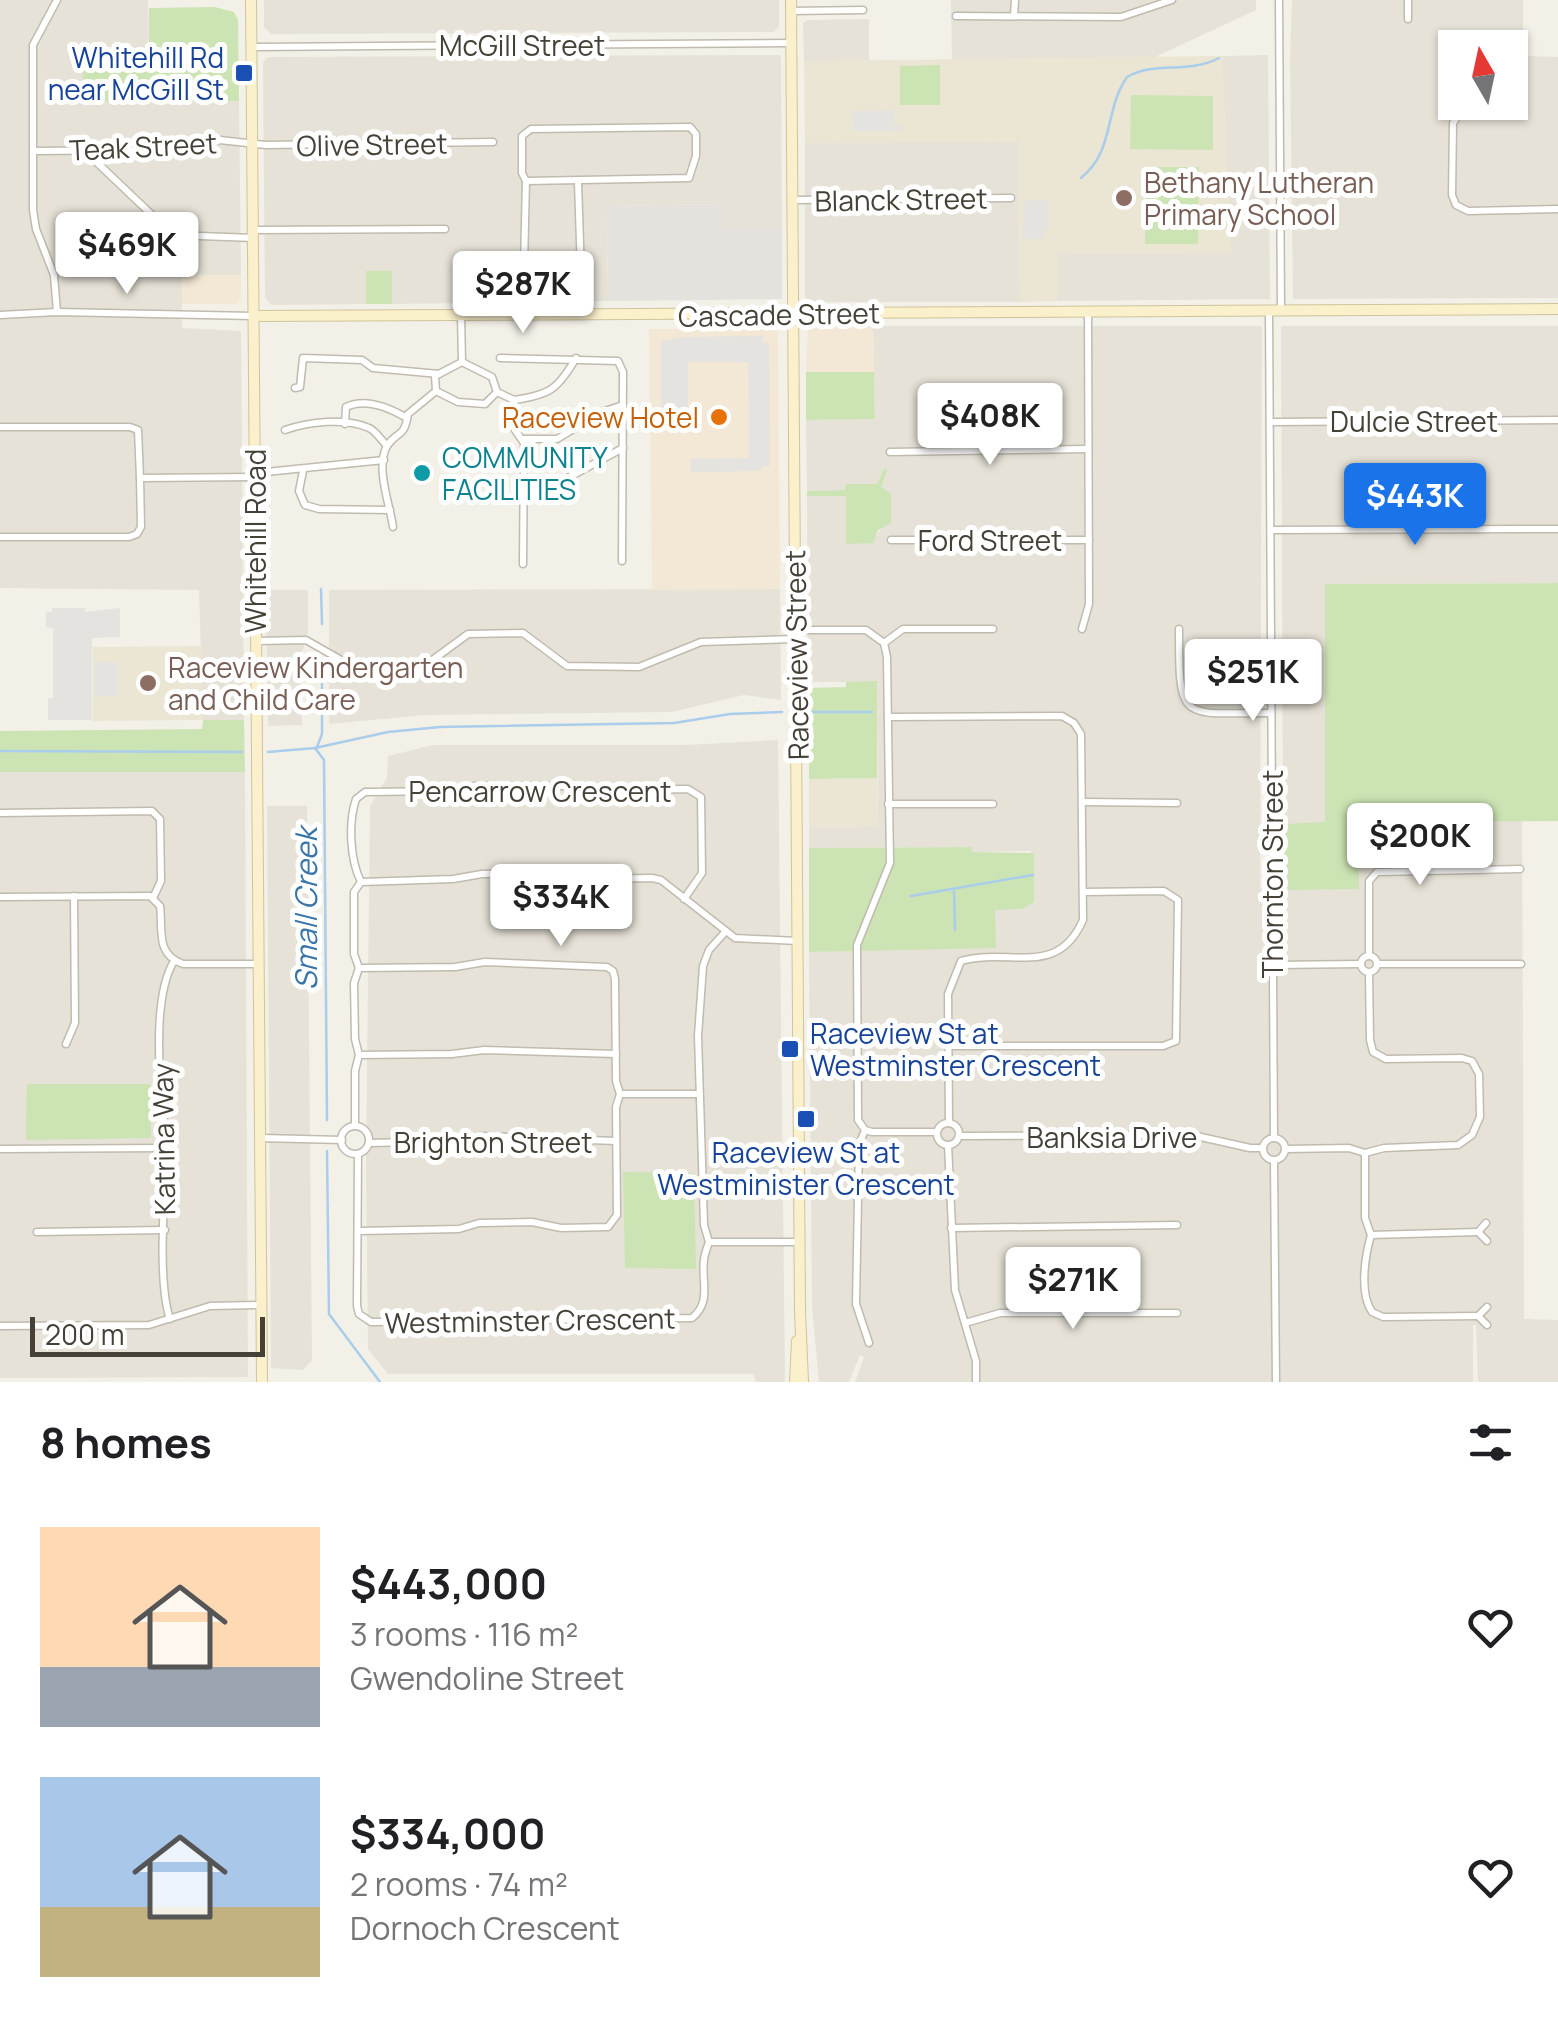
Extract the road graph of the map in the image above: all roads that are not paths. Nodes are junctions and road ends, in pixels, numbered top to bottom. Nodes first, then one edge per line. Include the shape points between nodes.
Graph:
1 (57, 0) edge
2 (251, 0) edge
3 (1015, 0) edge
4 (1172, 0) edge
5 (1279, 0) edge
6 (1408, 0) edge
7 (791, 5) edge
8 (862, 10) dead end
9 (956, 16) dead end
10 (1014, 16) junction
11 (1408, 19) dead end
12 (792, 44) junction
13 (252, 46) junction
14 (1455, 120) edge
15 (492, 142) dead end
16 (252, 143) junction
17 (34, 151) junction
18 (86, 152) junction
19 (526, 181) junction
20 (578, 182) junction
21 (1011, 198) dead end
22 (792, 200) junction
23 (1558, 209) edge
24 (445, 229) dead end
25 (253, 234) junction
26 (1558, 309) edge
27 (1275, 310) junction
28 (1088, 311) junction
29 (57, 312) junction
30 (794, 314) junction
31 (0, 316) edge
32 (254, 316) junction
33 (460, 316) junction
34 (500, 358) dead end
35 (576, 358) junction
36 (462, 362) junction
37 (438, 374) junction
38 (295, 388) dead end
39 (436, 391) junction
40 (498, 392) junction
41 (514, 400) junction
42 (622, 405) junction
43 (407, 418) junction
44 (1558, 420) edge
45 (1270, 422) junction
46 (346, 424) junction
47 (0, 427) edge
48 (286, 430) dead end
49 (521, 439) junction
50 (387, 446) junction
51 (622, 448) junction
52 (1088, 449) junction
53 (890, 452) dead end
54 (384, 460) junction
55 (304, 471) junction
56 (255, 475) junction
57 (140, 478) junction
58 (524, 484) junction
59 (390, 510) junction
60 (393, 527) dead end
61 (1558, 529) edge
62 (1271, 530) junction
63 (0, 537) edge
64 (891, 540) dead end
65 (1088, 540) junction
66 (622, 561) dead end
67 (523, 564) dead end
68 (993, 629) dead end
69 (1082, 629) dead end
70 (1180, 629) dead end
71 (796, 635) junction
72 (256, 641) junction
73 (884, 643) junction
74 (1271, 713) junction
75 (888, 717) junction
76 (1084, 802) junction
77 (1178, 802) dead end
78 (888, 804) junction
79 (993, 804) dead end
80 (0, 813) edge
81 (1520, 869) dead end
82 (361, 882) junction
83 (1083, 892) junction
84 (74, 896) junction
85 (0, 897) edge
86 (153, 898) junction
87 (684, 899) junction
88 (726, 931) junction
89 (799, 941) junction
90 (1369, 956) junction
91 (174, 961) junction
92 (258, 964) junction
93 (1361, 964) junction
94 (1378, 964) junction
95 (1521, 964) dead end
96 (1272, 965) junction
97 (359, 968) junction
98 (1369, 973) junction
99 (66, 1044) dead end
100 (948, 1046) junction
101 (616, 1054) junction
102 (359, 1056) junction
103 (620, 1094) junction
104 (698, 1094) junction
105 (949, 1123) junction
106 (355, 1126) junction
107 (866, 1130) junction
108 (937, 1132) junction
109 (960, 1136) junction
110 (262, 1138) junction
111 (1274, 1138) junction
112 (342, 1140) junction
113 (616, 1141) junction
114 (369, 1143) junction
115 (948, 1145) junction
116 (163, 1148) junction
117 (1263, 1148) junction
118 (1286, 1149) junction
119 (0, 1150) edge
120 (1365, 1153) junction
121 (358, 1154) junction
122 (1274, 1160) junction
123 (1486, 1223) dead end
124 (1177, 1225) dead end
125 (951, 1228) junction
126 (165, 1230) junction
127 (358, 1231) junction
128 (37, 1232) dead end
129 (1478, 1232) junction
130 (1372, 1235) junction
131 (1487, 1240) dead end
132 (708, 1242) junction
133 (800, 1242) junction
134 (261, 1306) junction
135 (1487, 1307) dead end
136 (800, 1310) junction
137 (1177, 1313) dead end
138 (1478, 1316) junction
139 (170, 1319) junction
140 (964, 1323) junction
141 (1487, 1325) dead end
142 (0, 1326) edge
143 (868, 1343) dead end
144 (262, 1382) edge
145 (795, 1382) edge
146 (803, 1382) edge
147 (976, 1382) edge
148 (1276, 1382) edge

1 - 17 street via 33,45
2 - 13 street, Whitehill Road
3 - 10 street
4 - 10 street via 1121,17
5 - 27 street, Thornton Street
6 - 11 street
7 - 8 street
7 - 12 street, Raceview Street
9 - 10 street
12 - 13 street, McGill Street
12 - 22 street, Raceview Street
13 - 16 street, Whitehill Road
14 - 23 street via 1456,205
15 - 16 street, Olive Street
16 - 18 street, Teak Street
16 - 25 street, Whitehill Road
17 - 18 street, Teak Street
17 - 29 street via 33,210 54,275
18 - 25 street via 173,235
19 - 20 street
19 - 20 street via 524,266 531,276 582,272
19 - 20 street via 521,142 531,129 694,130 689,178
21 - 22 street, Blanck Street
22 - 30 street, Raceview Street
24 - 25 street
25 - 32 street, Whitehill Road
26 - 27 street, Cascade Street
27 - 28 street, Cascade Street
27 - 45 street, Thornton Street
28 - 30 street, Cascade Street
28 - 52 street
29 - 31 street, Cascade Street
29 - 32 street, Cascade Street
30 - 33 street, Cascade Street
30 - 71 street, Raceview Street
32 - 33 street, Cascade Street
32 - 56 street, Whitehill Road
33 - 36 street
34 - 35 street
35 - 41 street via 561,384
35 - 42 street via 618,361
36 - 37 street
36 - 40 street via 492,377
37 - 38 street via 303,358
37 - 39 street
39 - 40 street via 458,402 486,404
39 - 43 street
40 - 41 street
41 - 49 street
42 - 49 street via 557,438
42 - 51 street
43 - 46 street via 356,402 346,406
43 - 50 street via 405,430
44 - 45 street, Dulcie Street
45 - 62 street, Thornton Street
46 - 48 street
46 - 50 street via 371,428
47 - 57 street via 130,427 140,439
49 - 58 street
50 - 54 street
51 - 58 street via 562,480
51 - 66 street
52 - 53 street
52 - 65 street
54 - 55 street
54 - 59 street
55 - 56 street
55 - 59 street via 299,492 305,505
56 - 57 street
56 - 72 street, Whitehill Road
57 - 63 street via 137,534
58 - 67 street
59 - 60 street
61 - 62 street
62 - 74 street, Thornton Street
64 - 65 street, Ford Street
65 - 69 street via 1089,604
68 - 73 street via 903,629
70 - 74 street via 1180,693 1187,705 1200,712
71 - 72 street via 701,642 640,666 568,666 524,632 468,634 423,666 355,668 306,640
71 - 73 street via 866,630
71 - 89 street, Raceview Street
72 - 92 street, Whitehill Road
73 - 75 street
74 - 96 street, Thornton Street
75 - 76 street via 1062,716 1081,734
75 - 78 street
76 - 77 street
76 - 83 street
78 - 79 street
78 - 107 street via 890,863 857,944 858,1120
80 - 86 street via 152,812 160,819 162,881
81 - 90 street via 1376,872 1369,881
82 - 87 street via 482,874 652,878
82 - 87 street, Pencarrow Crescent via 353,864 353,812 366,792 475,786 688,790 701,797 702,873
82 - 97 street via 354,892
83 - 100 street via 1083,920 1074,941 1056,954 962,961 948,994
83 - 100 street via 1164,891 1178,900 1176,1040 1162,1046
84 - 85 street
84 - 86 street
84 - 99 street via 76,1023
86 - 91 street via 161,912 163,947
87 - 88 street
88 - 89 street via 743,941
88 - 104 street via 702,966
89 - 133 street, Raceview Street
90 - 93 street
90 - 94 street
91 - 92 street
91 - 116 street, Katrina Way via 162,990
92 - 110 street, Whitehill Road
93 - 96 street
93 - 98 street
94 - 95 street
94 - 98 street
96 - 111 street, Thornton Street
97 - 101 street via 485,962 607,967 615,978
97 - 102 street
98 - 120 street via 1376,1056 1472,1061 1480,1108 1476,1129 1458,1145
100 - 105 street
101 - 102 street via 484,1050
101 - 103 street
102 - 106 street
103 - 104 street
103 - 113 street
104 - 132 street
105 - 108 street
105 - 109 street
106 - 112 street
106 - 114 street via 366,1131
107 - 108 street
107 - 143 street via 859,1145 856,1304
108 - 115 street
109 - 115 street
109 - 117 street, Banksia Drive via 1200,1136
110 - 112 street
110 - 134 street, Whitehill Road
111 - 117 street
111 - 118 street
112 - 121 street via 348,1152
113 - 114 street, Brighton Street via 492,1136
113 - 127 street via 617,1215 608,1227 532,1222
114 - 121 street
115 - 125 street
116 - 119 street
116 - 126 street, Katrina Way via 169,1173
117 - 122 street
118 - 120 street
118 - 122 street
120 - 130 street via 1365,1218
121 - 127 street, Westminster Crescent
122 - 148 street
123 - 129 street
124 - 125 street
125 - 140 street via 954,1290
126 - 128 street
126 - 139 street, Katrina Way
127 - 132 street, Westminster Crescent via 359,1314 381,1323 692,1318 705,1299
129 - 130 street
129 - 131 street
130 - 138 street via 1366,1254 1372,1312
132 - 133 street
133 - 136 street, Raceview Street
134 - 139 street via 210,1306
134 - 144 street, Whitehill Road
135 - 138 street
136 - 145 street, Raceview Street
136 - 146 street, Raceview Street
137 - 140 street via 1000,1312
138 - 141 street
139 - 142 street via 149,1325
140 - 147 street

